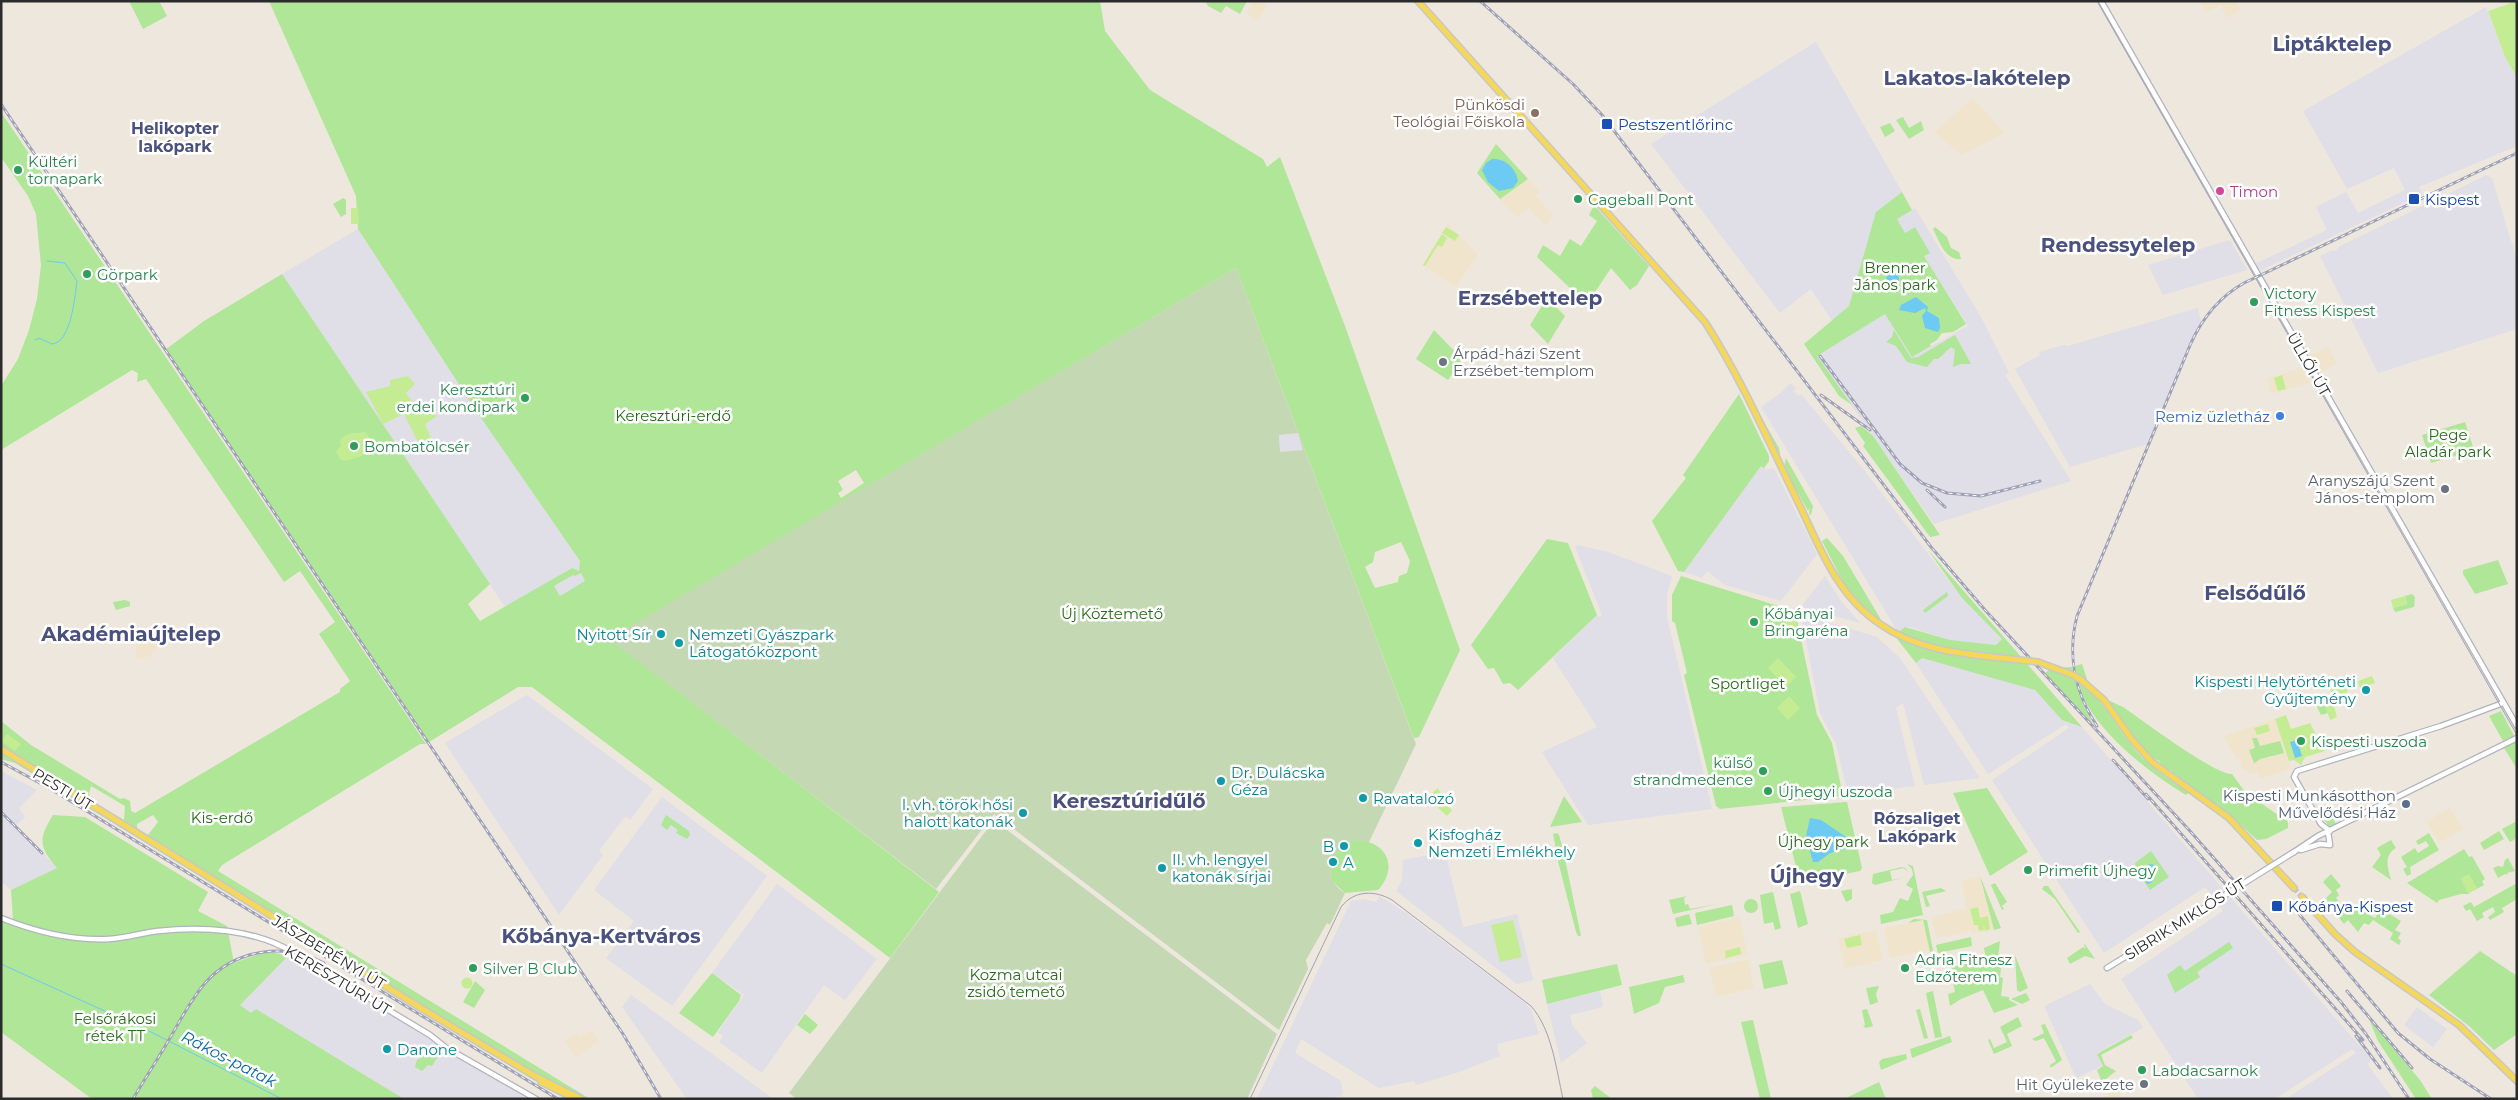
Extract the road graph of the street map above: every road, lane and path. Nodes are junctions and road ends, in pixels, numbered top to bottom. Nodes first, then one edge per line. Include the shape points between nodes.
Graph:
1 (1418, 1) edge
2 (2101, 1) edge
3 (2503, 703) junction
4 (2517, 726) edge
5 (2517, 738) edge
6 (1, 749) edge
7 (2321, 824) junction
8 (126, 828) joint
9 (2329, 832) junction
10 (2318, 836) junction
11 (2295, 851) junction
12 (2294, 888) tunnel mouth
13 (2302, 897) tunnel mouth
14 (1, 918) edge
15 (2107, 968) dead end
16 (533, 1075) junction
17 (2517, 1081) edge
18 (536, 1099) edge
19 (575, 1099) edge
20 (581, 1099) edge

1 - 12 main road, bridge via 1705,322 1728,360 1830,568 1852,600 1880,625 1942,650 2054,666 2073,675 2093,689 2152,762 2229,818
2 - 3 main road, ÜLLŐI ÚT
3 - 4 main road, ÜLLŐI ÚT
3 - 7 main road via 2297,771 2294,777
5 - 9 main road
6 - 8 main road, PESTI ÚT
7 - 9 main road
7 - 10 main road
8 - 16 main road, JÁSZBERÉNYI ÚT
9 - 10 main road
9 - 11 main road via 2330,845 2320,844
10 - 11 main road
11 - 15 main road, SIBRIK MIKLÓS ÚT, bridge
13 - 17 main road via 2335,934 2368,962 2473,1036
14 - 18 main road, KERESZTÚRI ÚT via 68,938 109,939 166,930 204,929 270,942 297,955
16 - 19 main road, JÁSZBERÉNYI ÚT
16 - 20 main road, JÁSZBERÉNYI ÚT

